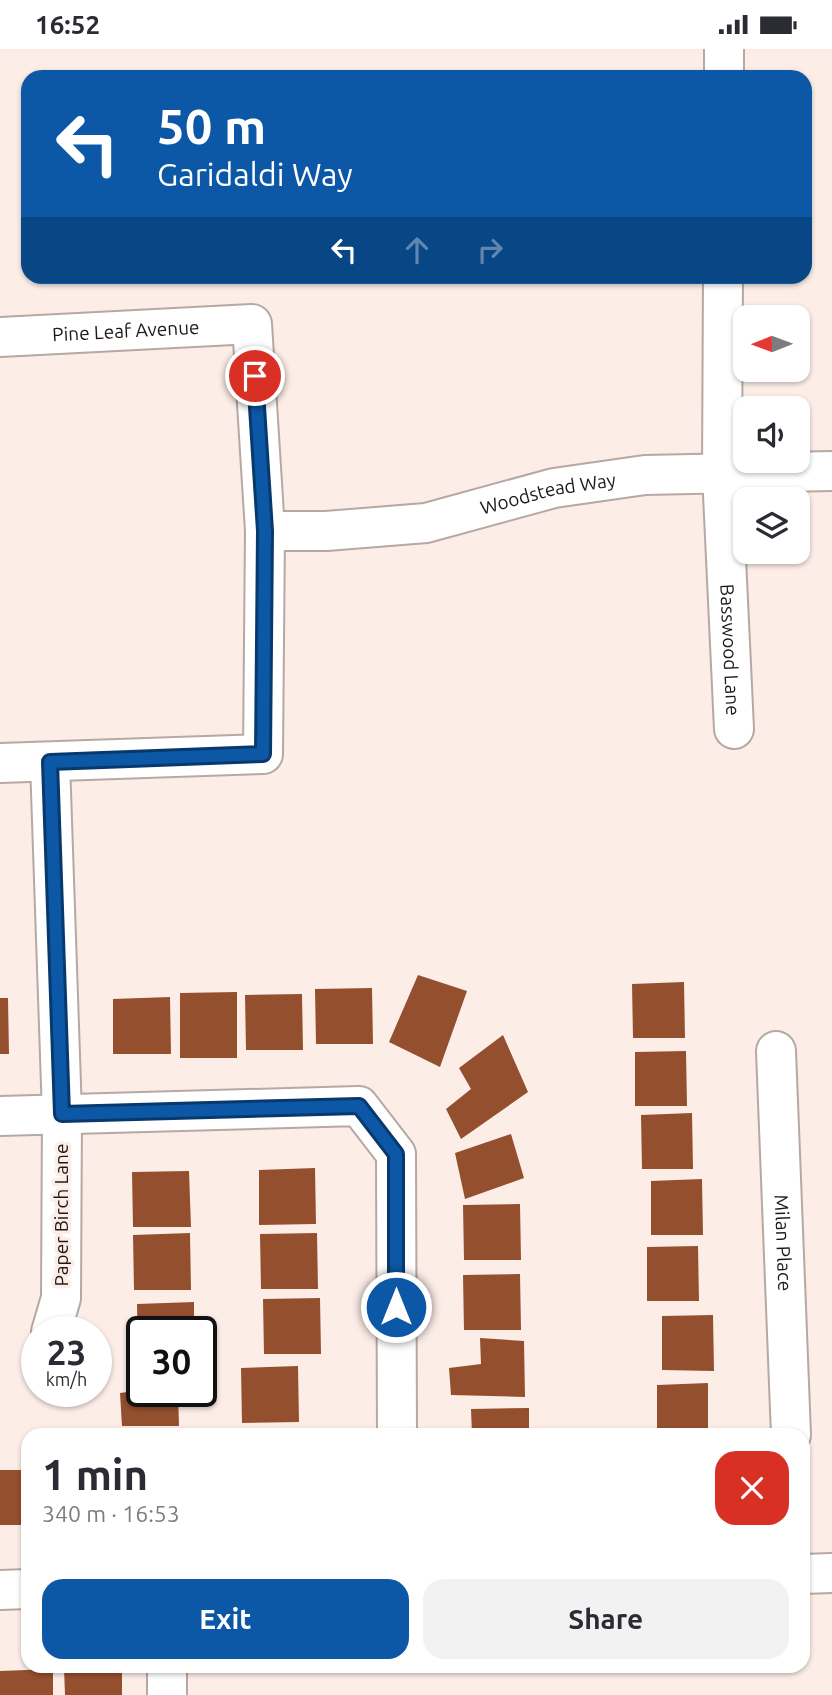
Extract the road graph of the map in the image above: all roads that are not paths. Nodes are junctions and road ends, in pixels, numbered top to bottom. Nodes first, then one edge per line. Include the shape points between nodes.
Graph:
1 (724, 49) edge
2 (724, 70) edge
3 (723, 284) edge
4 (0, 337) edge
5 (832, 471) edge
6 (722, 473) junction
7 (265, 531) junction
8 (733, 729) dead end
9 (0, 762) edge
10 (50, 762) junction
11 (776, 1051) dead end
12 (62, 1114) junction
13 (0, 1116) edge
14 (56, 1316) edge
15 (397, 1428) edge
16 (791, 1428) edge
17 (832, 1573) edge
18 (810, 1574) edge
19 (21, 1589) edge
20 (0, 1590) edge
21 (167, 1673) edge
22 (167, 1695) edge

1 - 2 street
3 - 6 street, Basswood Lane
4 - 7 street, Pine Leaf Avenue via 252,324
5 - 6 street, Woodstead Way
6 - 7 street, Woodstead Way via 645,475 554,488 426,523
6 - 8 street, Basswood Lane
7 - 10 street via 263,754
9 - 10 street
10 - 12 street, Paper Birch Lane
11 - 16 street, Milan Place
12 - 13 street
12 - 14 street, Paper Birch Lane via 61,1298
12 - 15 street via 359,1106 396,1154
17 - 18 street
19 - 20 street
21 - 22 street

